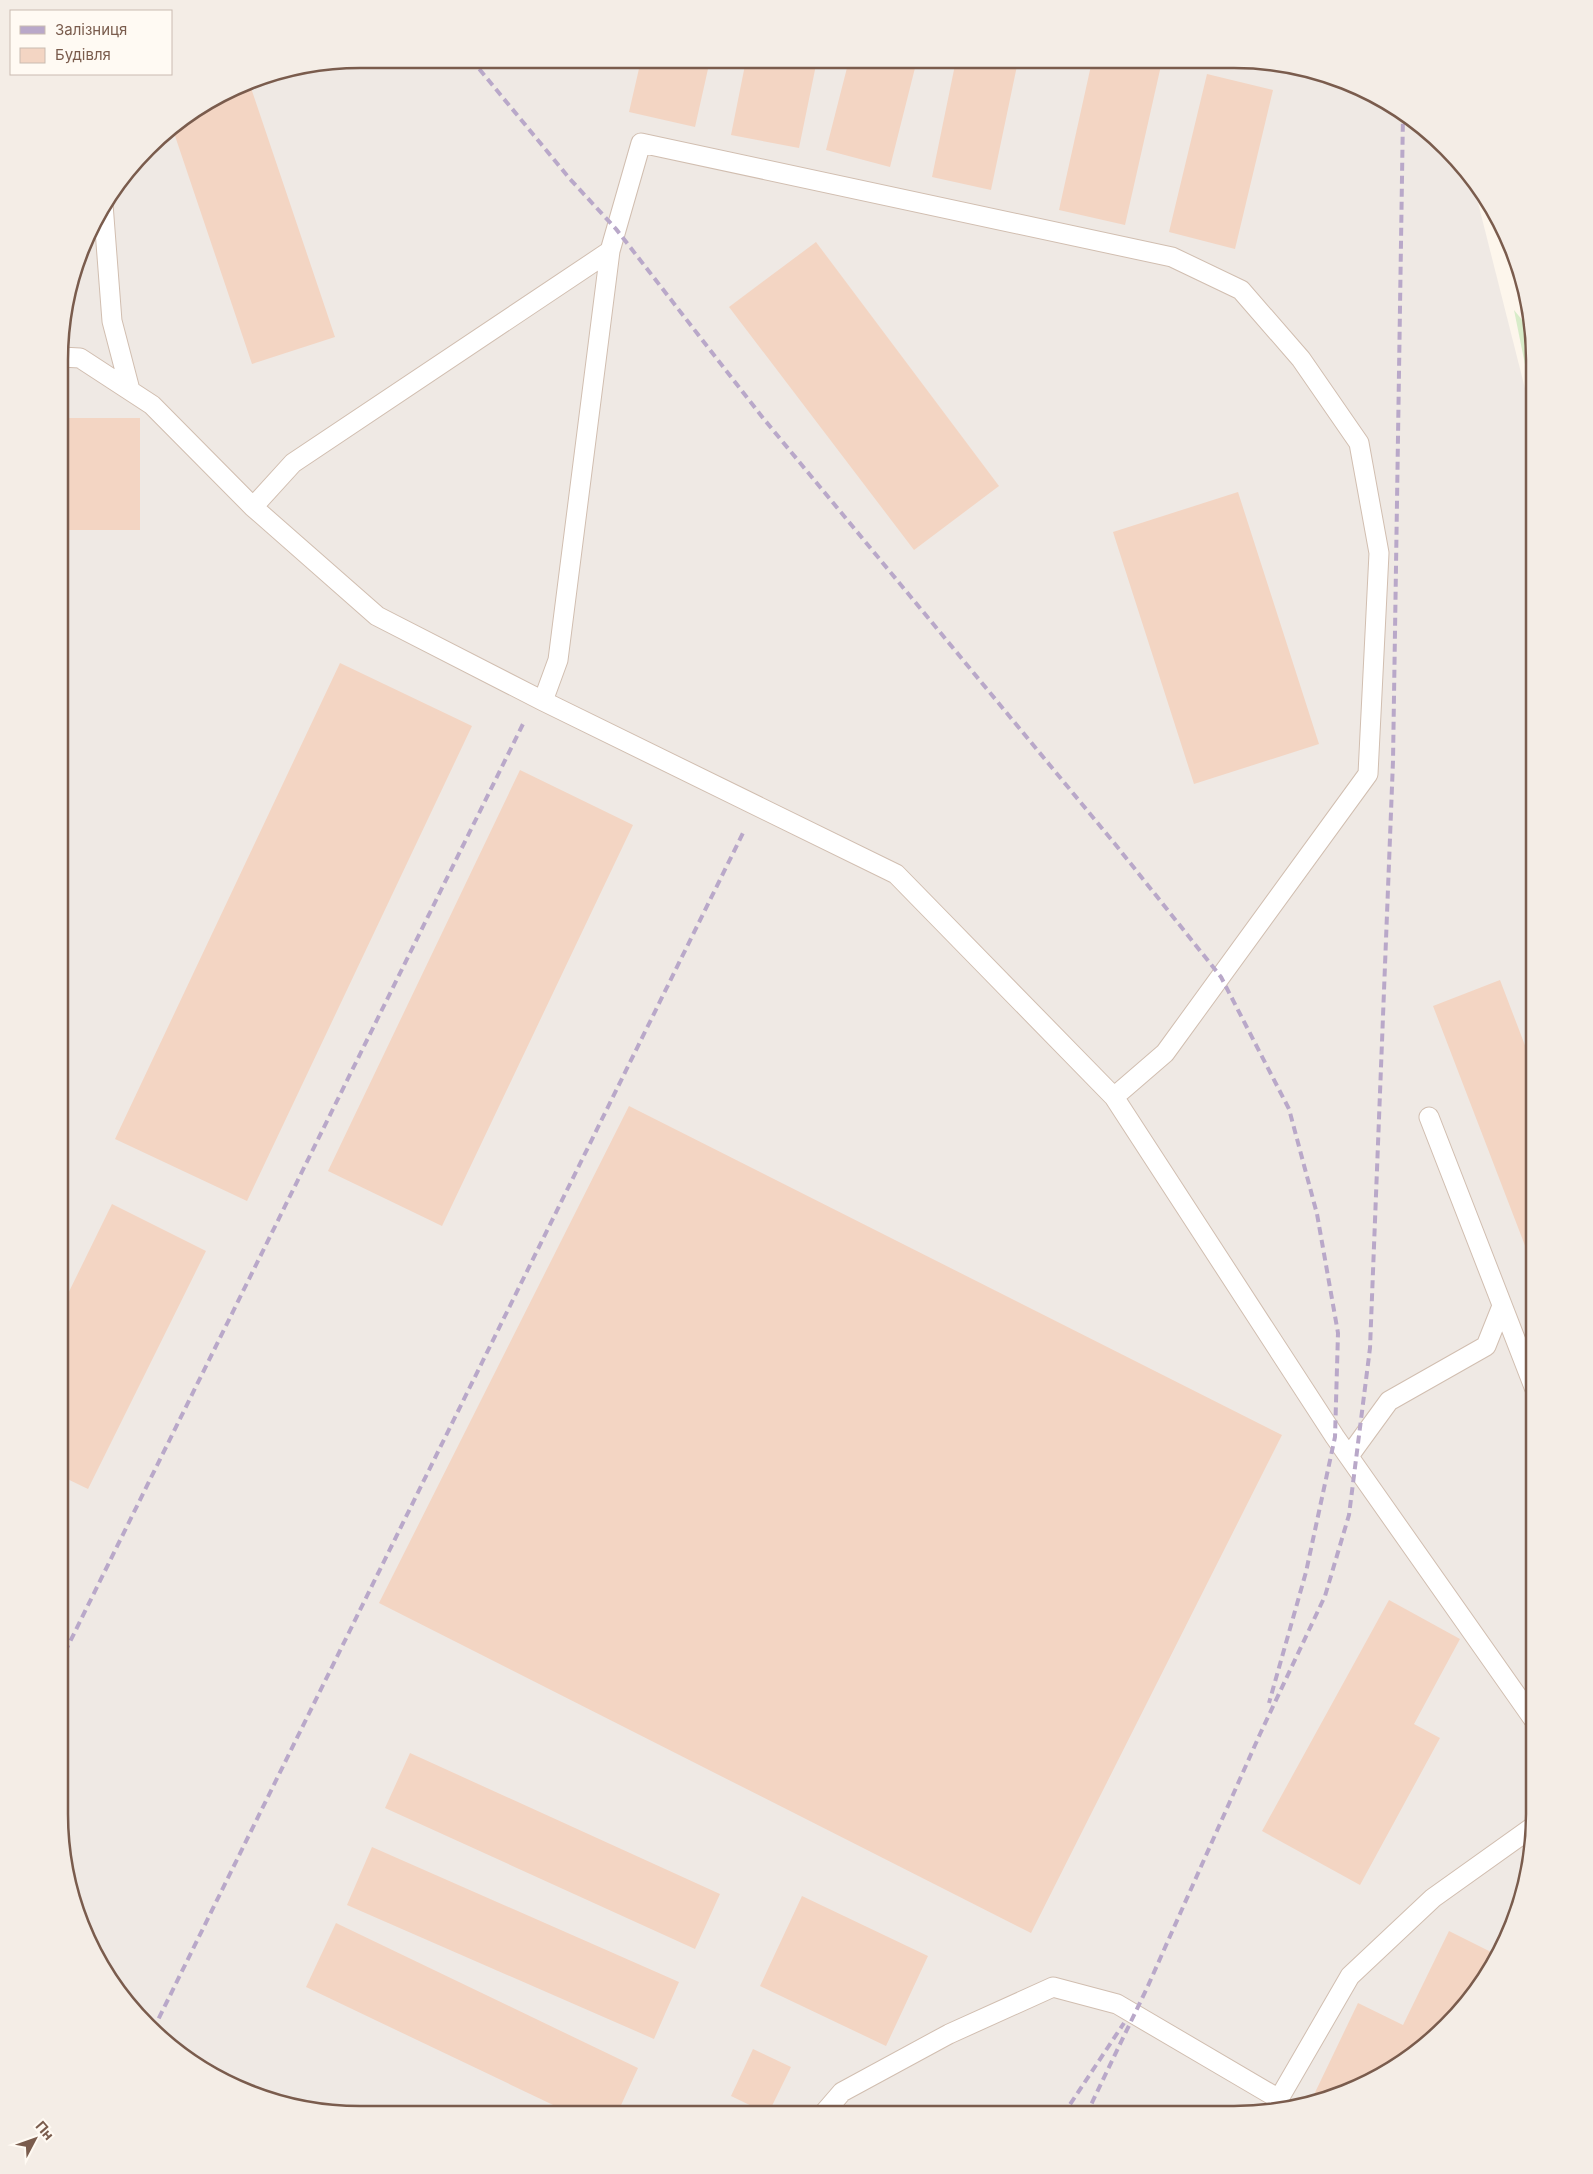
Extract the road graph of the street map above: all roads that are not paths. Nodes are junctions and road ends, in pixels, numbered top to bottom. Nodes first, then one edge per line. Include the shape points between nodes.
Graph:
1 (104, 218) edge
2 (610, 251) junction
3 (68, 357) edge
4 (130, 390) junction
5 (253, 507) junction
6 (543, 700) junction
7 (1114, 1097) junction
8 (1429, 1117) dead end
9 (1502, 1306) junction
10 (1526, 1367) edge
11 (1349, 1456) junction
12 (1526, 1709) edge
13 (1525, 1832) edge
14 (1277, 2103) edge
15 (1274, 2104) edge
16 (830, 2106) edge

1 - 4 lane via 112,321
2 - 5 lane via 293,463
2 - 6 lane via 558,660
2 - 7 lane via 641,143 1172,257 1241,290 1301,360 1359,443 1379,553 1368,774 1165,1053
3 - 4 lane via 80,358
4 - 5 lane via 152,405
5 - 6 lane via 377,616
6 - 7 lane via 896,874
7 - 11 lane
8 - 9 lane
9 - 10 lane
9 - 11 lane via 1486,1346 1389,1401
11 - 12 lane
13 - 14 lane via 1432,1898 1350,1976
15 - 16 lane via 1117,2004 1053,1987 949,2034 842,2092

